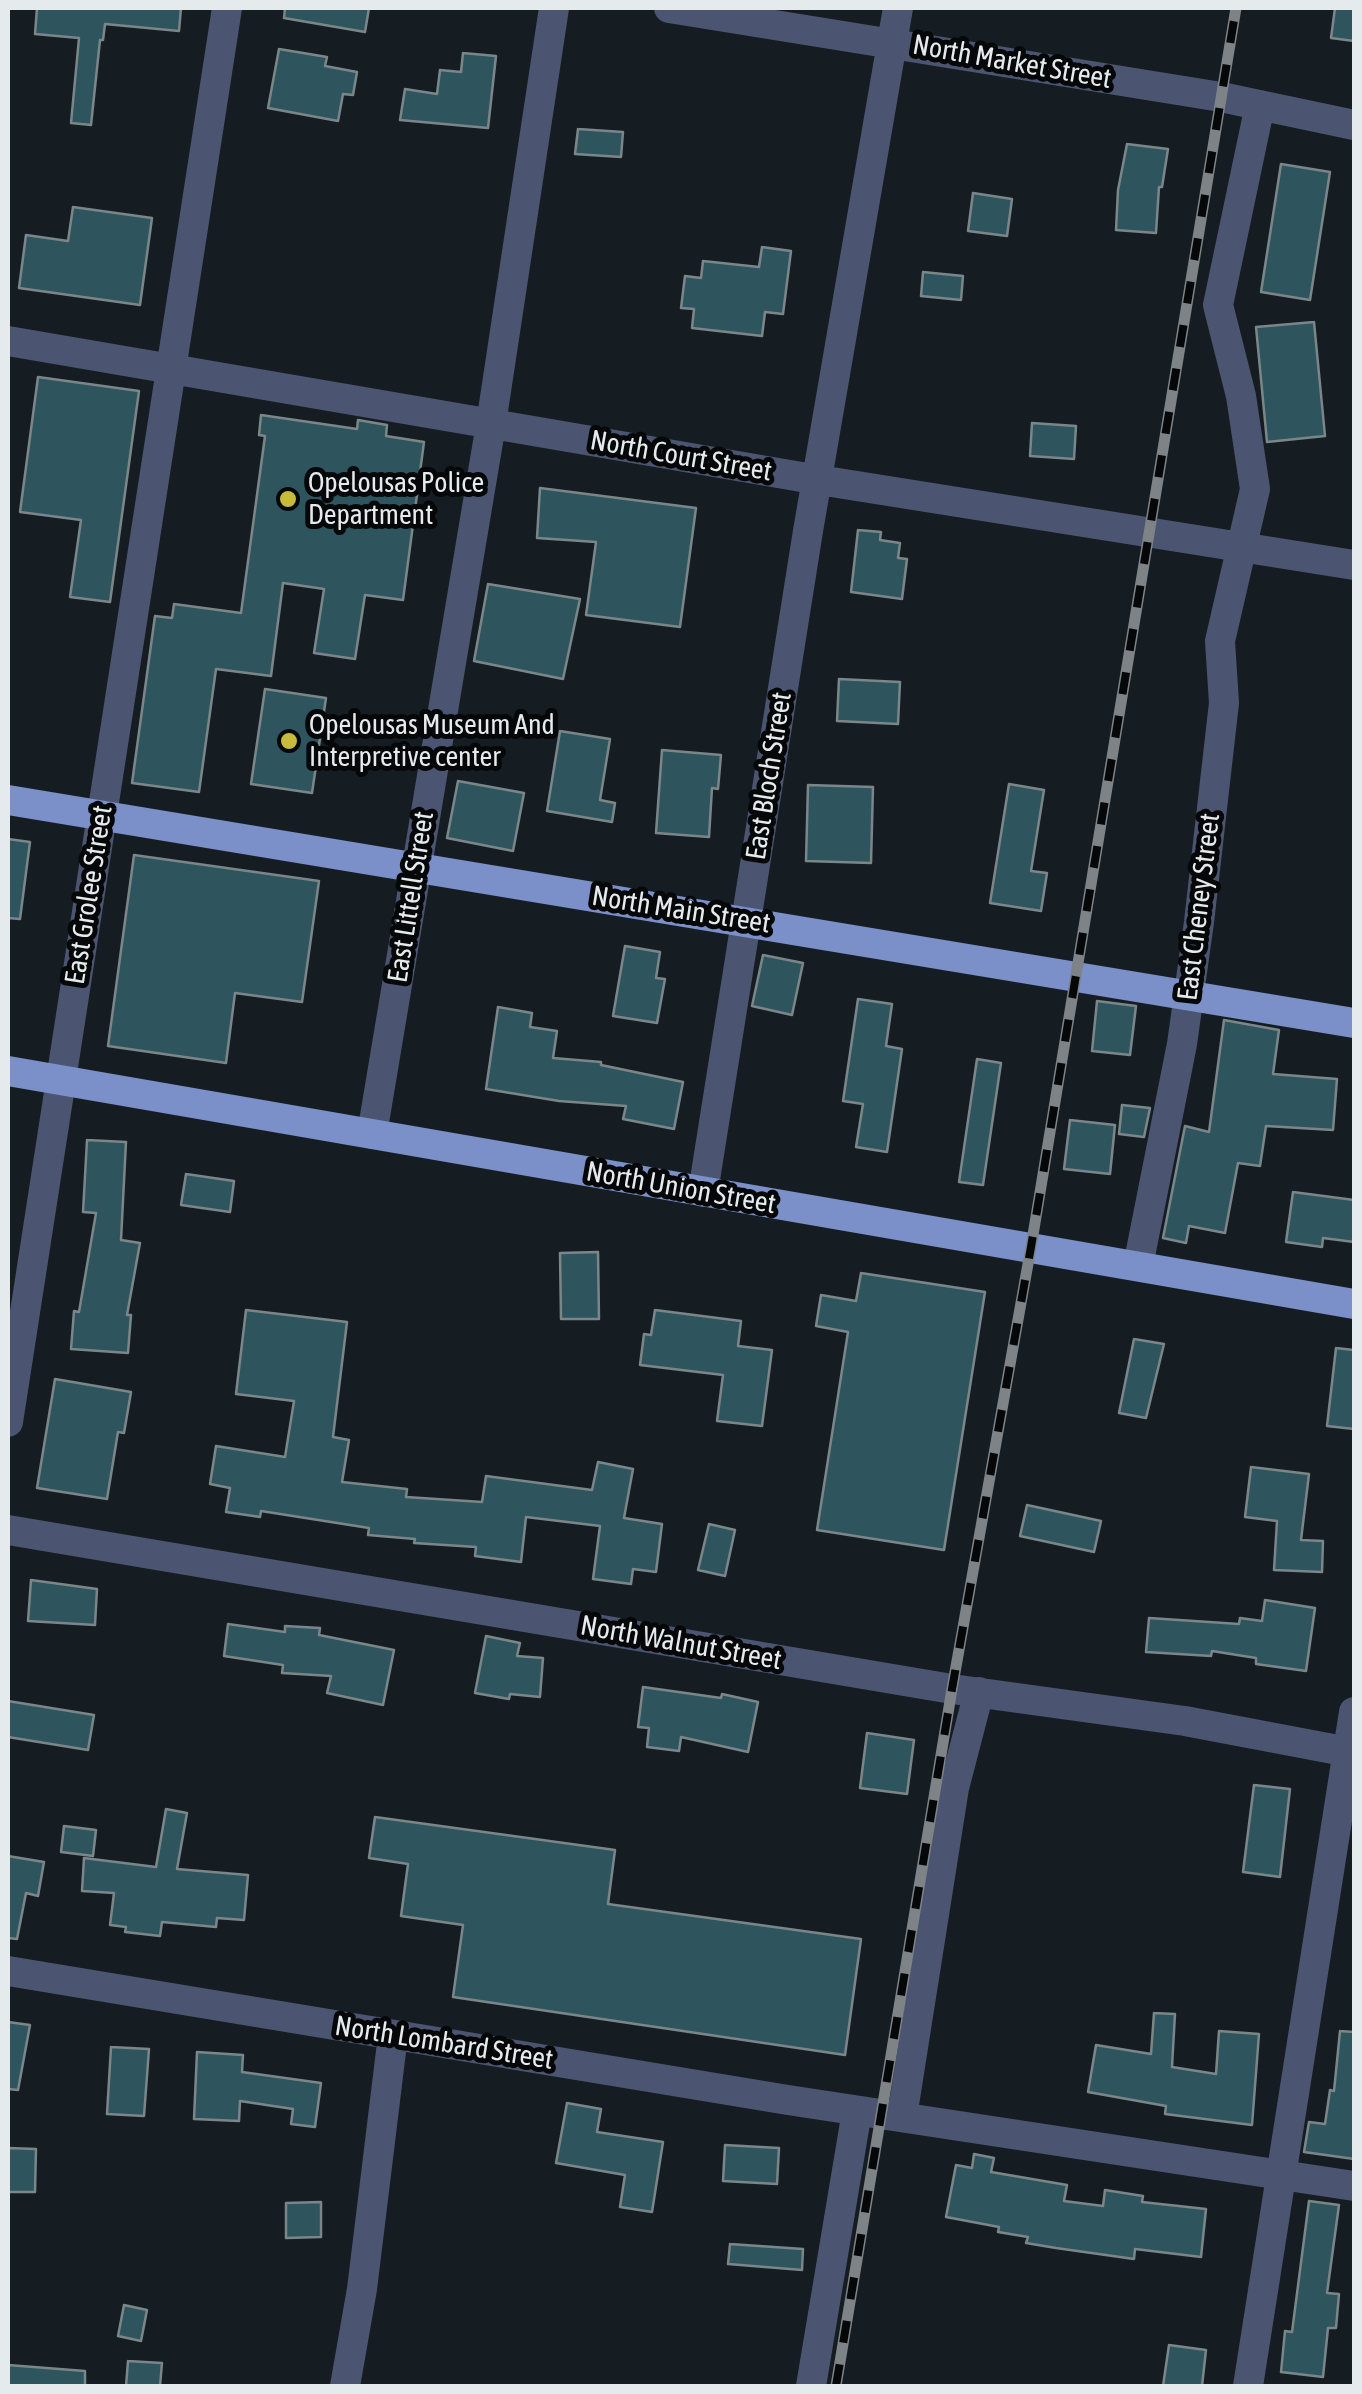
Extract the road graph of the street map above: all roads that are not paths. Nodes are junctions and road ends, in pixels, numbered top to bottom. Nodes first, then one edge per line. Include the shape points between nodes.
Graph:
1 (226, 8) edge
2 (554, 8) edge
3 (669, 8) edge
4 (898, 8) edge
5 (893, 42) junction
6 (1260, 106) junction
7 (1354, 125) edge
8 (8, 341) edge
9 (169, 368) junction
10 (491, 424) junction
11 (819, 480) junction
12 (1241, 547) junction
13 (1354, 566) edge
14 (8, 800) edge
15 (101, 816) junction
16 (416, 868) junction
17 (746, 920) junction
18 (1187, 994) junction
19 (1354, 1022) edge
20 (8, 1071) edge
21 (61, 1080) junction
22 (372, 1134) junction
23 (703, 1192) junction
24 (1138, 1266) junction
25 (1354, 1304) edge
26 (8, 1422) edge
27 (8, 1530) edge
28 (979, 1692) junction
29 (1354, 1712) edge
30 (1351, 1753) edge
31 (8, 1971) edge
32 (393, 2035) junction
33 (880, 2113) junction
34 (1282, 2174) junction
35 (1354, 2186) edge
36 (345, 2386) edge
37 (810, 2386) edge
38 (1248, 2386) edge

1 - 9 street, East Grolee Street
2 - 10 street, East Littell Street
3 - 5 street, North Market Street
4 - 5 street, East Bloch Street
5 - 6 street, North Market Street
5 - 11 street, East Bloch Street
6 - 7 street, North Market Street
6 - 12 street, East Cheney Street via 1218,305 1252,458 1254,489
8 - 9 street, North Court Street
9 - 10 street, North Court Street
9 - 15 street, East Grolee Street
10 - 11 street, North Court Street
10 - 16 street, East Littell Street
11 - 12 street, North Court Street
11 - 17 street, East Bloch Street
12 - 13 street, North Court Street
12 - 18 street, East Cheney Street via 1220,641 1224,703
14 - 15 main road, North Main Street
15 - 16 main road, North Main Street
15 - 21 street, East Grolee Street
16 - 17 main road, North Main Street
16 - 22 street, East Littell Street
17 - 18 main road, North Main Street
17 - 23 street, East Bloch Street
18 - 19 main road, North Main Street
18 - 24 street, East Cheney Street
20 - 21 main road, North Union Street
21 - 22 main road, North Union Street
21 - 26 street, East Grolee Street
22 - 23 main road, North Union Street
23 - 24 main road, North Union Street
24 - 25 main road, North Union Street
27 - 28 street, North Walnut Street
28 - 30 street, North Walnut Street
28 - 33 street
29 - 30 street
30 - 34 street
31 - 32 street, North Lombard Street
32 - 33 street, North Lombard Street
32 - 36 street
33 - 34 street, North Lombard Street
33 - 37 street
34 - 35 street, North Lombard Street
34 - 38 street

